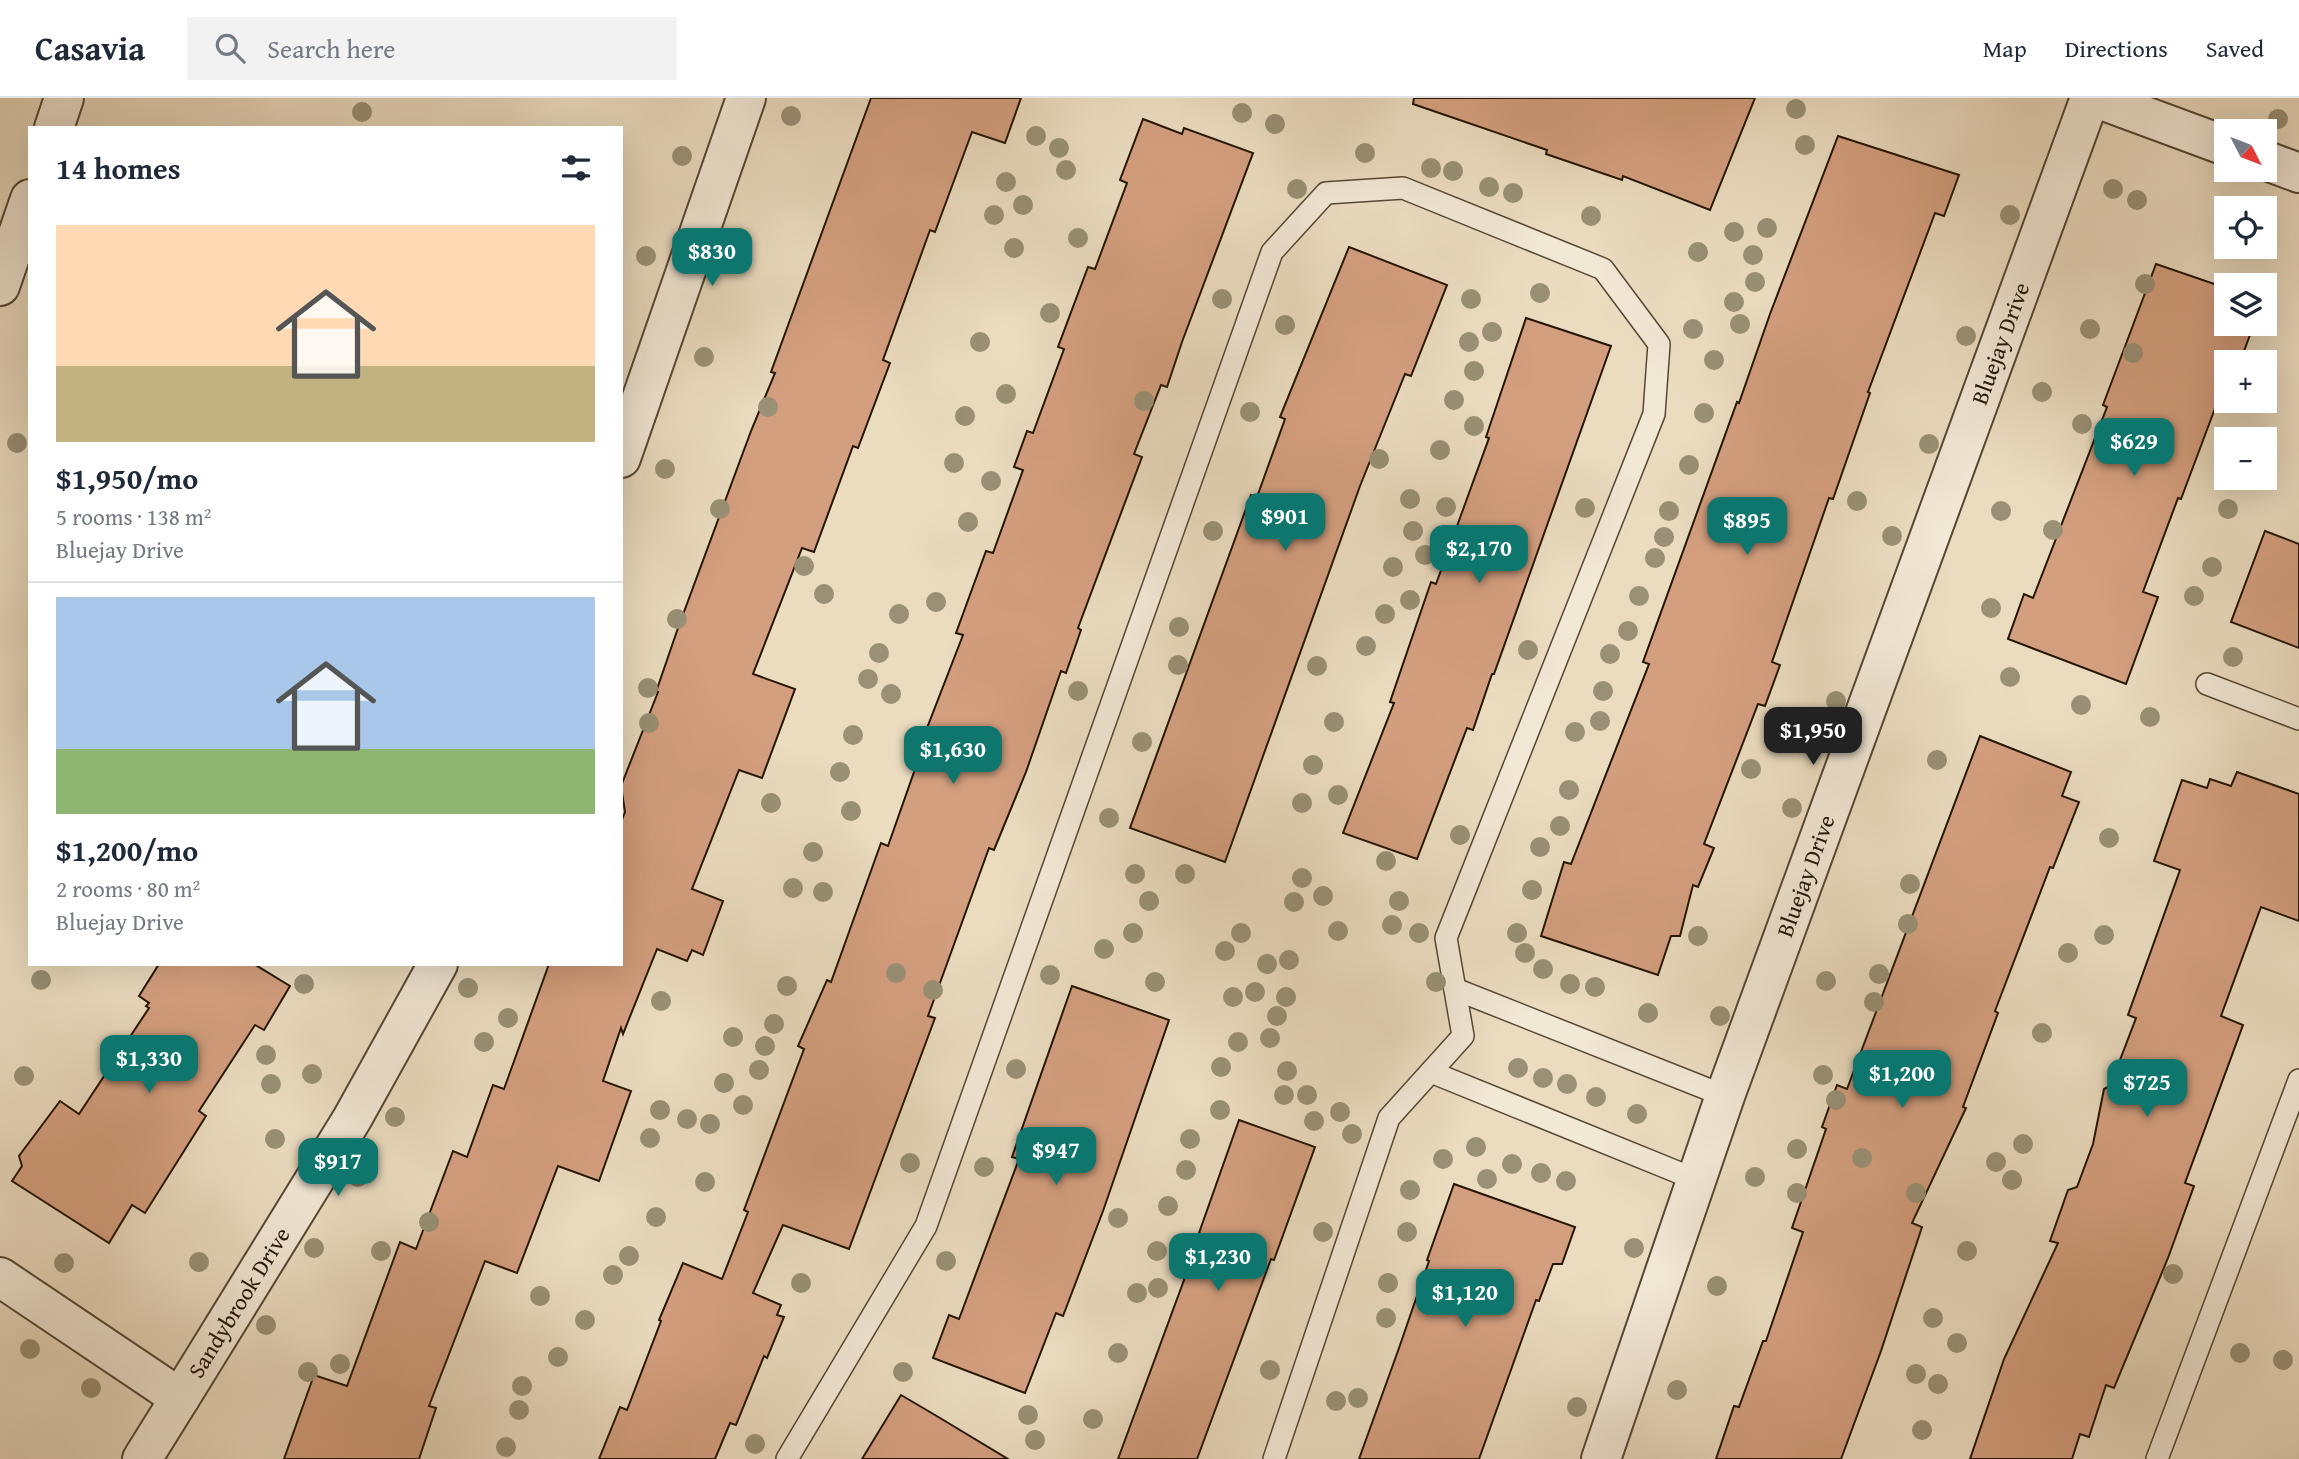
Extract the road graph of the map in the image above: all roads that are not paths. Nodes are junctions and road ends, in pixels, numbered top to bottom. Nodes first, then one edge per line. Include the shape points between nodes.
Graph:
1 (64, 98) edge
2 (746, 98) edge
3 (2090, 98) edge
4 (2096, 98) edge
5 (55, 126) edge
6 (2214, 142) edge
7 (2277, 165) edge
8 (2299, 173) edge
9 (28, 205) edge
10 (0, 286) edge
11 (623, 452) edge
12 (2207, 684) dead end
13 (2299, 719) edge
14 (437, 966) edge
15 (1455, 989) junction
16 (1431, 1072) junction
17 (2299, 1080) edge
18 (1725, 1096) junction
19 (2294, 1111) edge
20 (1697, 1180) junction
21 (0, 1277) edge
22 (180, 1398) junction
23 (142, 1459) edge
24 (787, 1459) edge
25 (1274, 1459) edge
26 (1601, 1459) edge
27 (2157, 1459) edge

1 - 5 street
2 - 11 street
3 - 18 street, Bluejay Drive
4 - 6 street
7 - 8 street
9 - 10 street
12 - 13 lane
14 - 22 street, Sandybrook Drive via 352,1119
15 - 16 lane via 1463,1036
15 - 18 lane
15 - 24 lane via 1446,938 1654,414 1659,344 1603,269 1403,188 1326,193 1272,252 926,1226
16 - 20 lane
16 - 25 lane via 1389,1118
17 - 19 lane
18 - 20 street, Bluejay Drive
19 - 27 lane
20 - 26 street, Bluejay Drive
21 - 22 street
22 - 23 street, Sandybrook Drive

